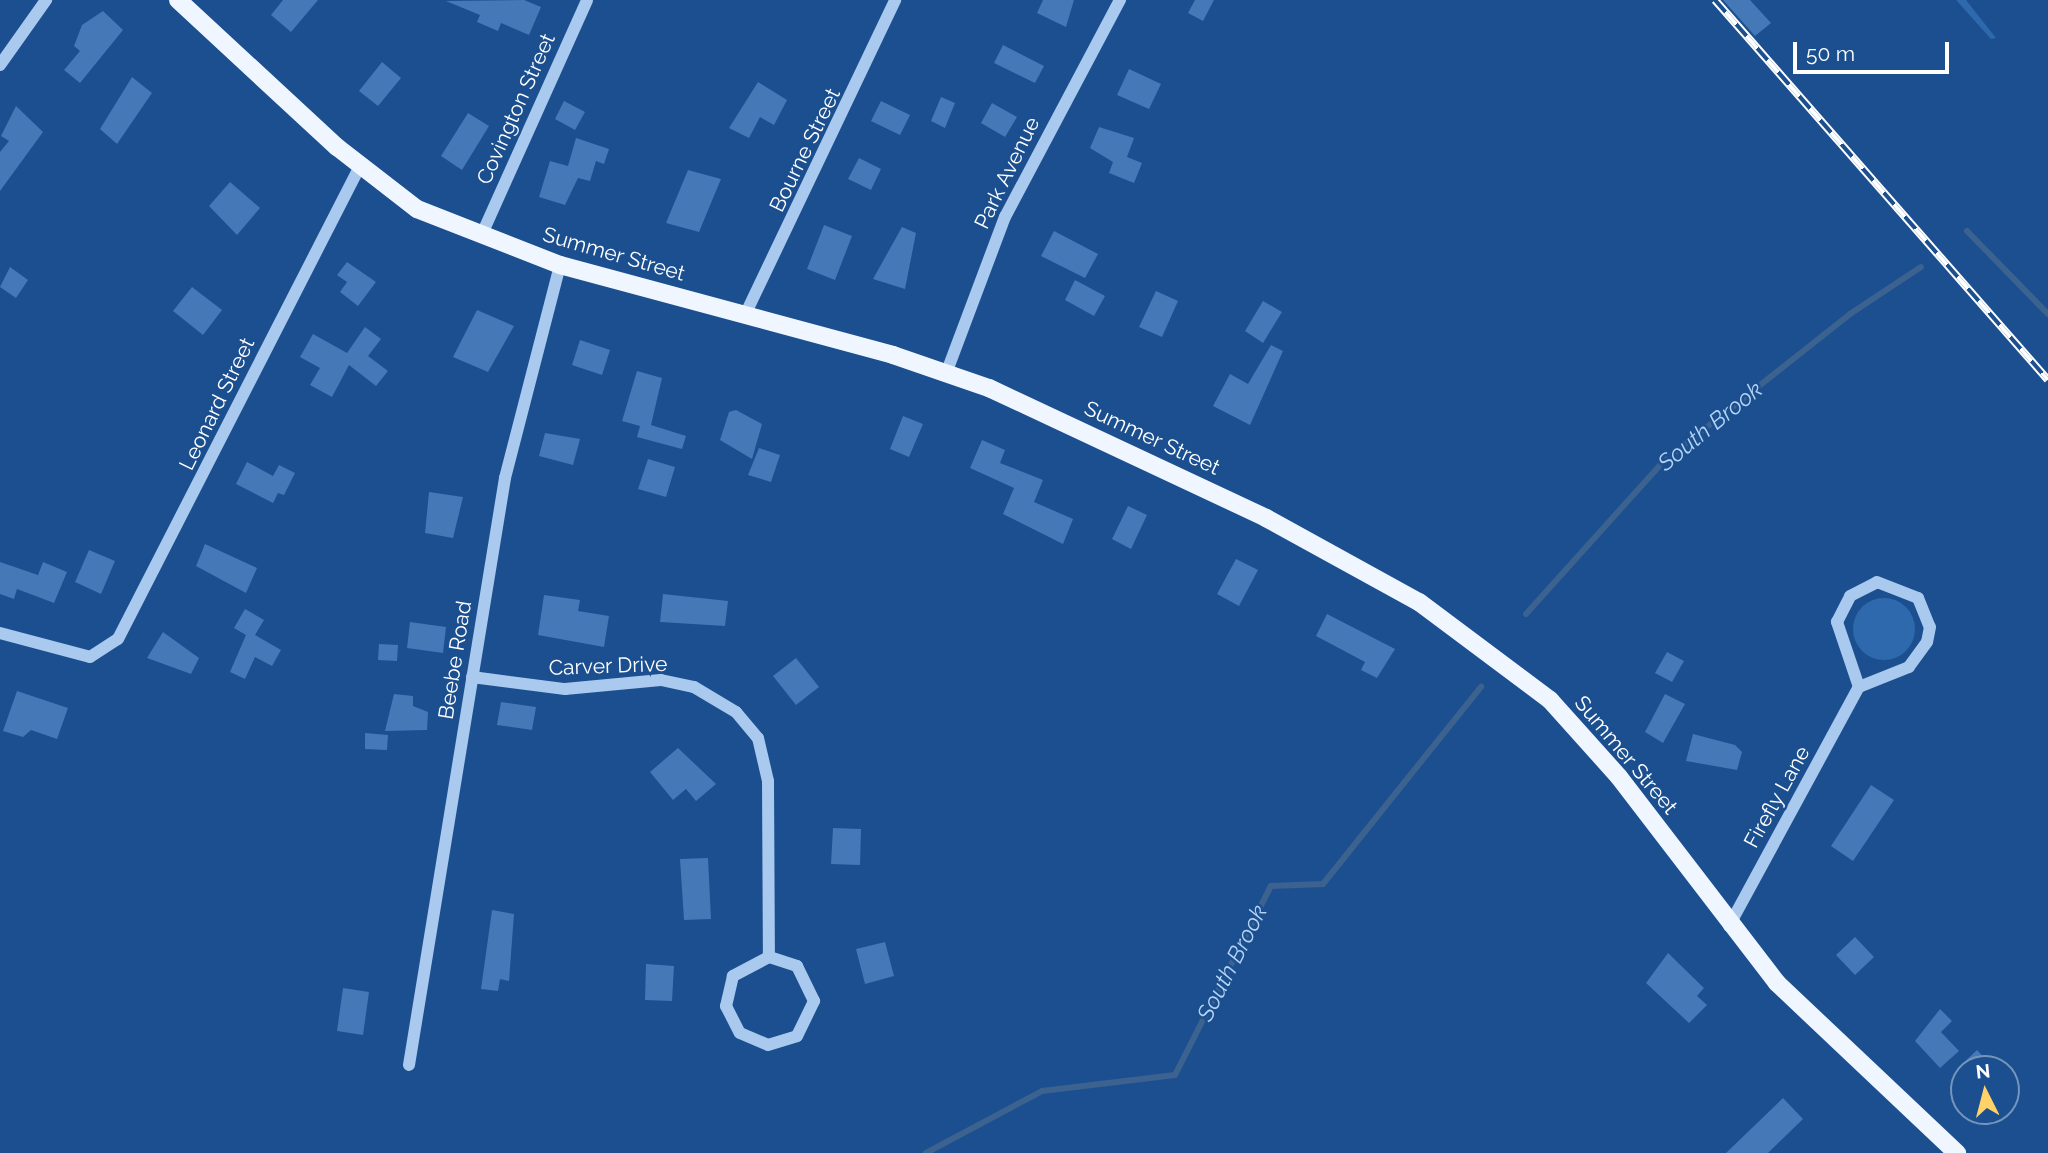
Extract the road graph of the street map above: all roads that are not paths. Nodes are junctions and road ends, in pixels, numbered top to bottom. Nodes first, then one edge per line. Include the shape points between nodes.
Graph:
1 (46, 0) edge
2 (178, 0) edge
3 (586, 0) edge
4 (895, 0) edge
5 (1120, 0) edge
6 (0, 65) edge
7 (360, 166) junction
8 (482, 234) junction
9 (560, 265) junction
10 (745, 315) junction
11 (947, 371) junction
12 (0, 633) edge
13 (472, 677) junction
14 (1859, 687) junction
15 (1729, 926) junction
16 (769, 957) junction
17 (409, 1065) dead end
18 (1957, 1153) edge

1 - 6 street
2 - 7 main road, Summer Street
3 - 8 street, Covington Street
4 - 10 street, Bourne Street
5 - 11 street, Park Avenue via 1005,217
7 - 8 main road, Summer Street via 417,209
7 - 12 street, Leonard Street via 118,639 100,654 79,656
8 - 9 main road, Summer Street
9 - 10 main road, Summer Street
9 - 13 street, Beebe Road via 514,433
10 - 11 main road, Summer Street
11 - 15 main road, Summer Street via 1310,540 1501,658 1595,749
13 - 16 street, Carver Drive via 565,689 661,680 694,687 736,712 758,738 768,781
13 - 17 street, Beebe Road
14 - 14 street via 1909,667 1927,642 1926,611 1906,588 1877,582 1842,608 1837,636
14 - 15 street, Firefly Lane
15 - 18 main road, Summer Street via 1824,1032
16 - 16 street via 797,966 814,1001 797,1036 768,1045 740,1033 726,1006 733,976

